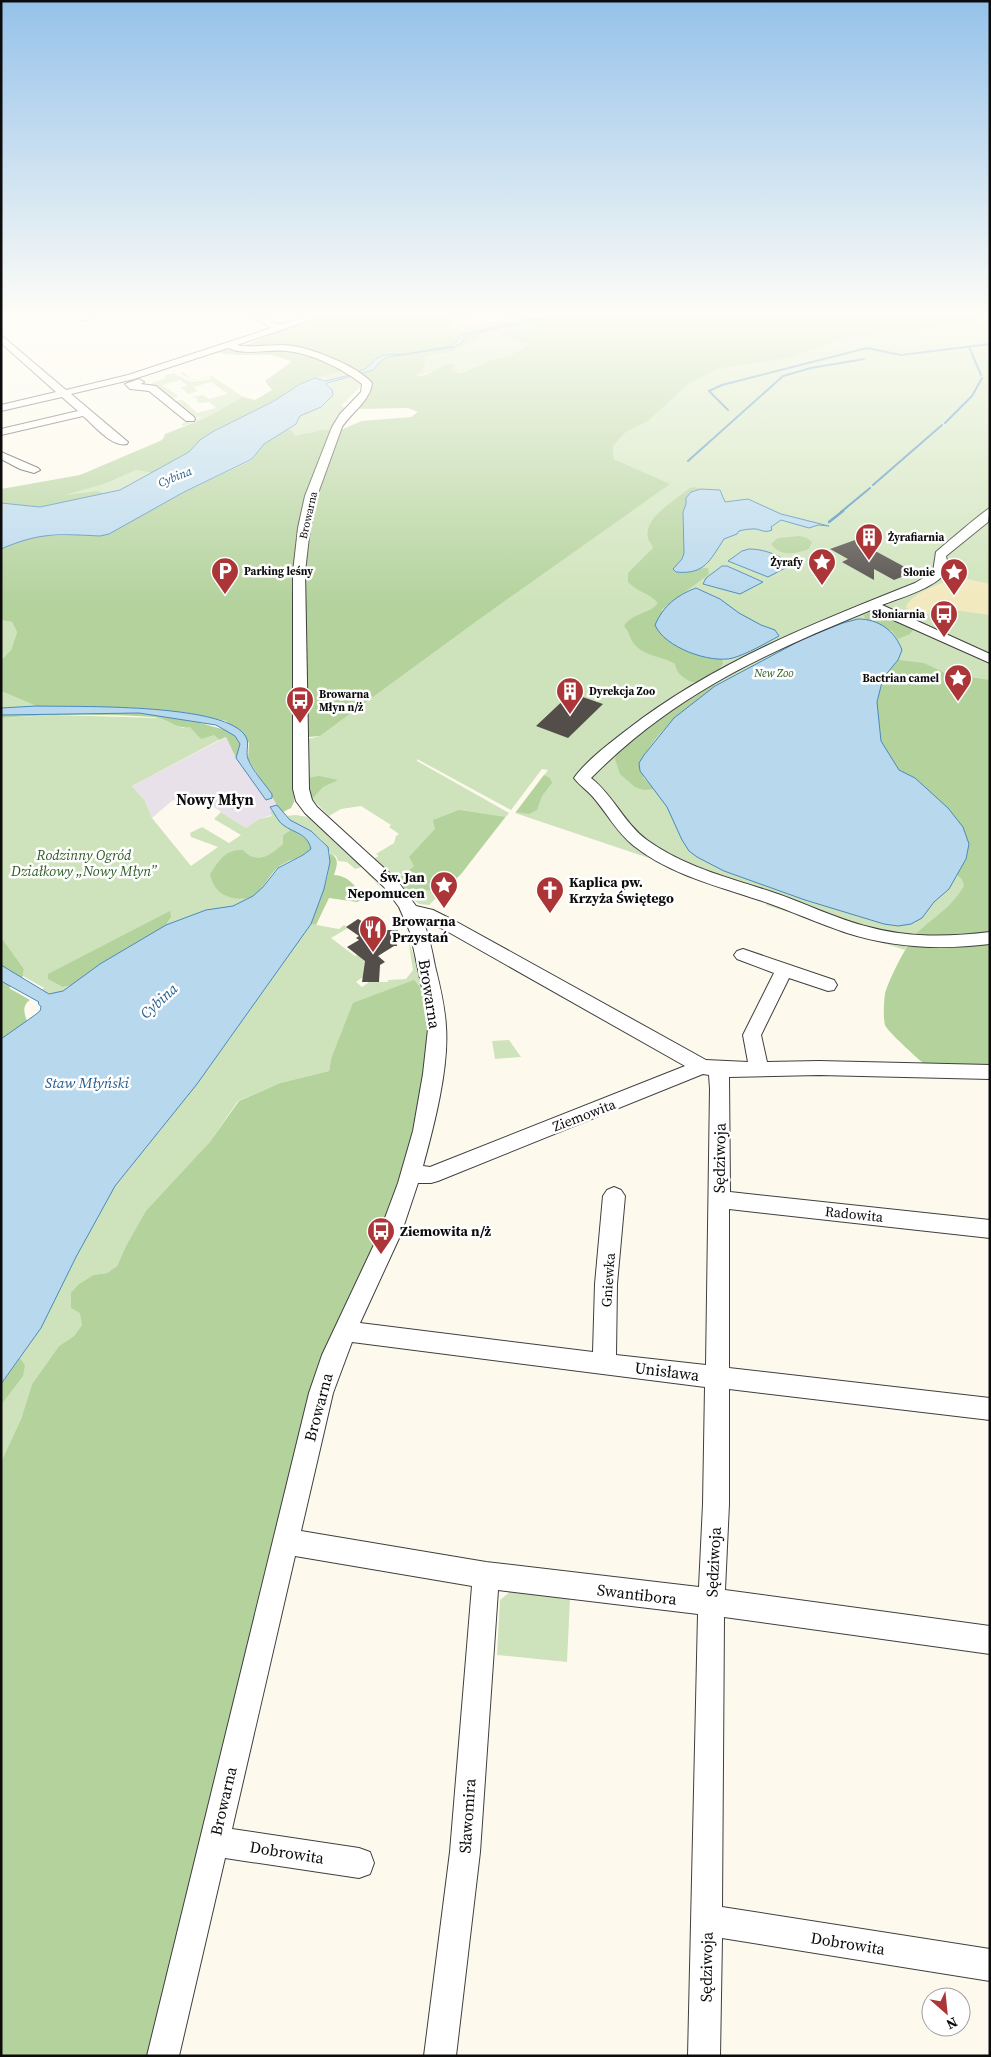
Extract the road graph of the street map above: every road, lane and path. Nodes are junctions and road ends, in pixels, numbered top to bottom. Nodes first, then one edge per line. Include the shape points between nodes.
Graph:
1 (81, 413) edge
2 (86, 413) edge
3 (183, 413) edge
4 (347, 413) edge
5 (190, 419) dead end
6 (1, 432) edge
7 (123, 442) dead end
8 (1, 455) edge
9 (34, 470) dead end
10 (990, 511) edge
11 (872, 605) junction
12 (990, 659) edge
13 (308, 807) junction
14 (291, 812) dead end
15 (411, 912) junction
16 (990, 938) edge
17 (743, 955) dead end
18 (784, 970) junction
19 (828, 985) dead end
20 (710, 1068) junction
21 (759, 1068) junction
22 (990, 1072) edge
23 (412, 1174) junction
24 (614, 1196) dead end
25 (718, 1199) junction
26 (990, 1229) edge
27 (345, 1331) junction
28 (604, 1364) junction
29 (716, 1377) junction
30 (990, 1409) edge
31 (285, 1541) junction
32 (486, 1575) junction
33 (711, 1603) junction
34 (990, 1640) edge
35 (214, 1841) junction
36 (359, 1863) dead end
37 (706, 1920) junction
38 (990, 1965) edge
39 (162, 2056) edge
40 (440, 2056) edge
41 (704, 2056) edge

1 - 6 street
2 - 7 street
3 - 5 street
4 - 13 street, Browarna via 333,436 311,496 301,547 301,789
8 - 9 street
10 - 11 street via 940,555 938,574 919,586
11 - 12 street
11 - 16 street via 805,632 676,700 634,729 582,778 640,843 702,873 880,936 931,942
13 - 14 street
13 - 15 street, Browarna via 390,883
15 - 20 street via 427,914 449,925
15 - 23 street, Browarna via 420,932 437,1029 427,1112
17 - 18 street
18 - 19 street
18 - 21 street via 752,1035
20 - 21 street, Ziemowita
20 - 23 street, Ziemowita via 431,1174
20 - 25 street, Sędziwoja via 720,1089
21 - 22 street, Ziemowita
23 - 27 street, Browarna via 390,1234
24 - 28 street, Gniewka via 606,1284
25 - 26 street, Radowita
25 - 29 street, Sędziwoja
27 - 28 street, Unisława
27 - 31 street, Browarna via 321,1392
28 - 29 street, Unisława
29 - 30 street, Unisława
29 - 33 street, Sędziwoja via 716,1504
31 - 32 street, Swantibora
31 - 35 street, Browarna
32 - 33 street, Swantibora
32 - 40 street, Sławomira via 465,1852
33 - 34 street, Swantibora
33 - 37 street, Sędziwoja
35 - 36 street, Dobrowita
35 - 39 street, Browarna
37 - 38 street, Dobrowita
37 - 41 street, Sędziwoja

